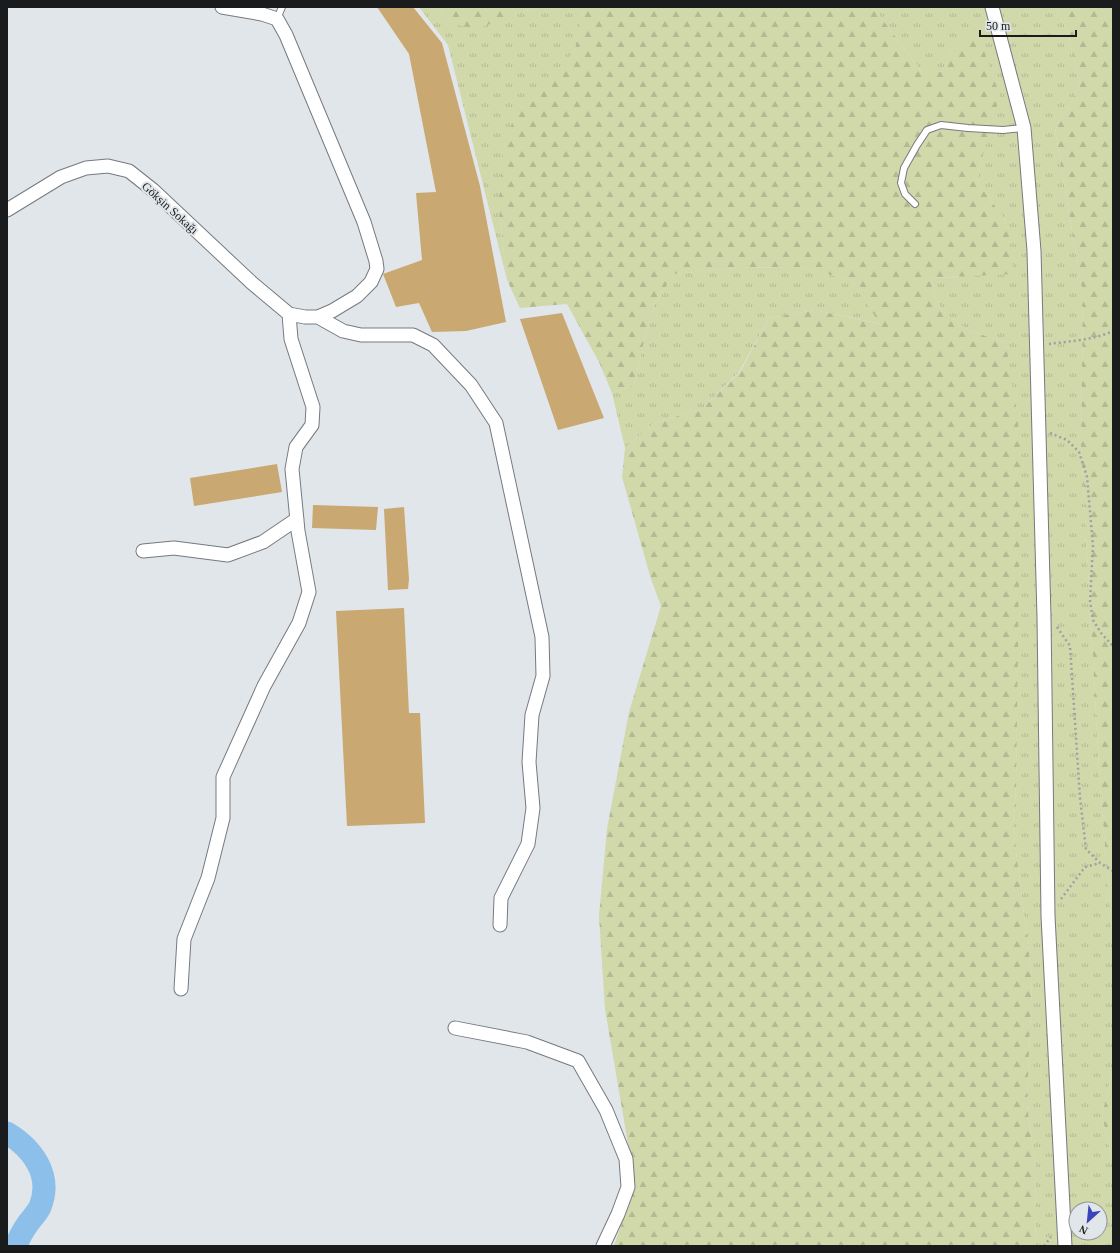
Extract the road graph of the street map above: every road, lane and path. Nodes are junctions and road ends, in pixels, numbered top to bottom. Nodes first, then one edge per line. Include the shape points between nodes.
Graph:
1 (222, 7) edge
2 (992, 7) edge
3 (280, 13) edge
4 (1024, 128) junction
5 (915, 204) dead end
6 (7, 210) edge
7 (289, 314) junction
8 (318, 317) junction
9 (1113, 331) edge
10 (1036, 345) junction
11 (1039, 428) junction
12 (297, 519) junction
13 (143, 551) dead end
14 (1057, 626) dead end
15 (1113, 646) edge
16 (1100, 863) junction
17 (1113, 871) edge
18 (1048, 916) junction
19 (500, 925) dead end
20 (181, 990) dead end
21 (455, 1028) dead end
22 (603, 1246) edge
23 (1065, 1246) edge

1 - 3 street via 262,14
2 - 4 street
3 - 8 street via 286,35 361,215 377,269 371,282 357,296
4 - 5 lane via 1003,130 941,125 927,130 904,168 901,183 905,194
4 - 10 street via 1034,251
6 - 7 street, Gökşin Sokağı via 61,177 86,168 108,166 129,171
7 - 8 street
7 - 12 street via 290,339 313,407 312,425 296,447 292,469
8 - 19 street via 343,331 361,335 413,335 433,345 471,385 496,423 542,637 543,676 532,715 528,762 533,808 528,844 501,898
9 - 10 path via 1075,341
10 - 11 street
11 - 15 path via 1067,440 1079,452 1087,477 1093,546 1090,601 1093,620
11 - 18 street
12 - 13 street via 263,542 228,555 174,548
12 - 20 street via 309,592 299,623 264,686 223,777 223,818 208,878 184,939
14 - 16 path via 1070,646 1086,849
16 - 17 path
16 - 18 path via 1085,868
18 - 23 street
21 - 22 street via 527,1042 578,1061 606,1110 626,1159 628,1187

